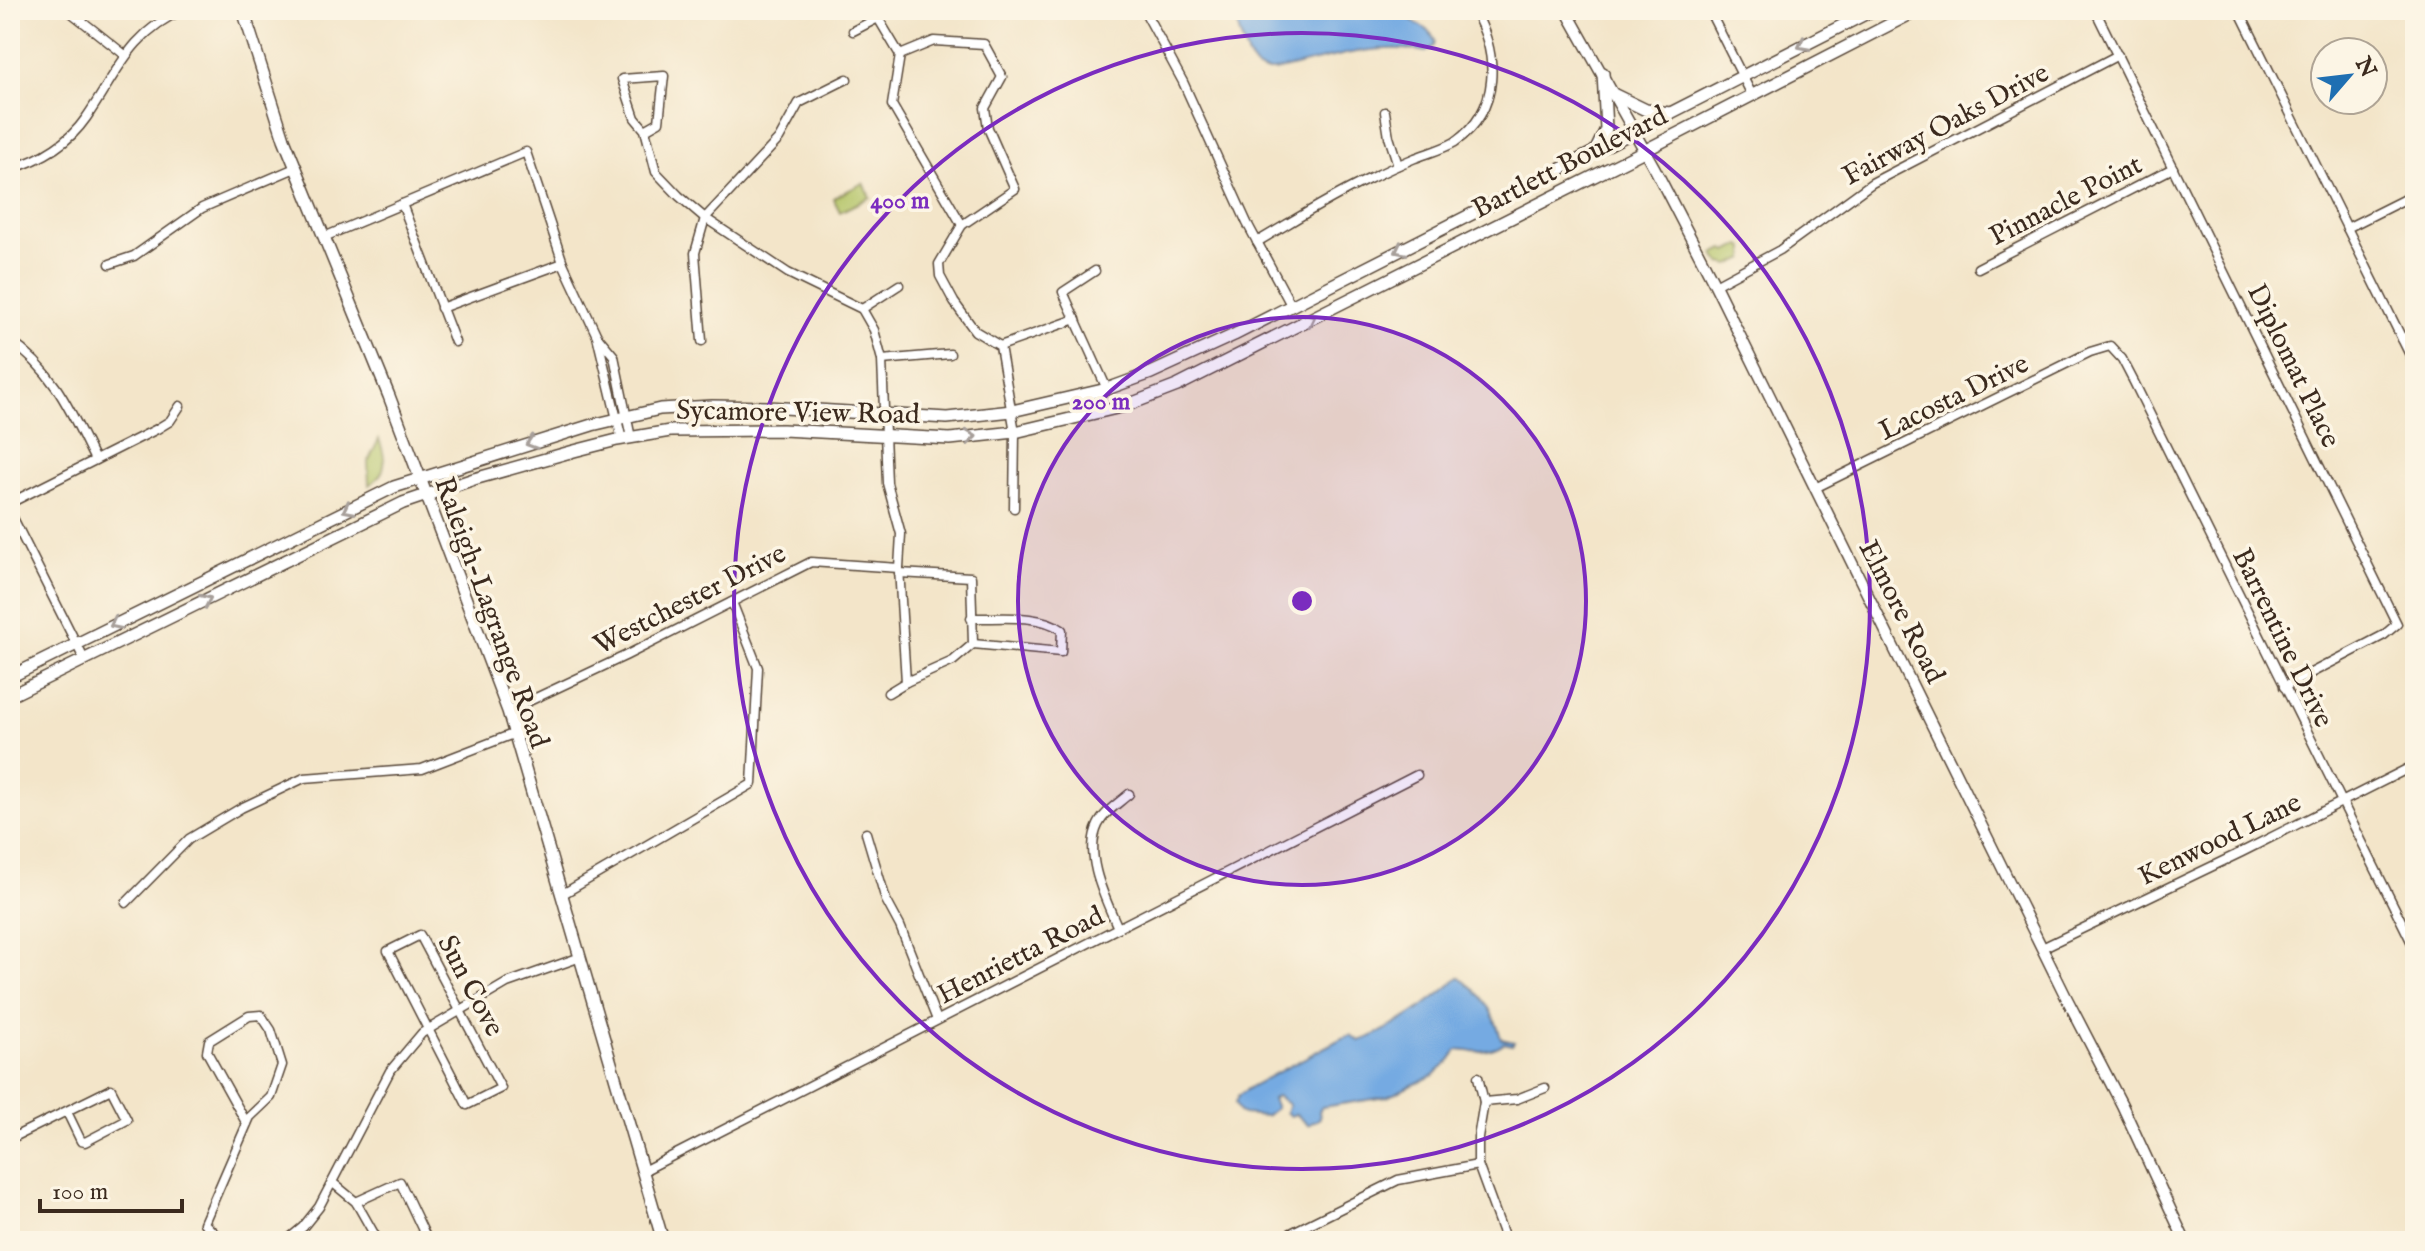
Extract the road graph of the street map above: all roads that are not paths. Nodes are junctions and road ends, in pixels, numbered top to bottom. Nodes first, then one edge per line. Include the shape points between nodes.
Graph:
1 (68, 10) edge
2 (183, 10) edge
3 (243, 10) edge
4 (1144, 10) edge
5 (1474, 10) edge
6 (1567, 10) edge
7 (1709, 10) edge
8 (1873, 10) edge
9 (1918, 10) edge
10 (2095, 10) edge
11 (2241, 14) dead end
12 (853, 31) dead end
13 (125, 55) junction
14 (900, 55) junction
15 (2118, 55) junction
16 (1603, 73) junction
17 (1743, 77) junction
18 (847, 79) dead end
19 (1613, 94) junction
20 (1752, 95) junction
21 (1385, 112) dead end
22 (1670, 113) junction
23 (645, 130) junction
24 (1633, 132) junction
25 (1594, 152) junction
26 (1644, 152) junction
27 (1398, 165) junction
28 (295, 168) junction
29 (2173, 168) junction
30 (10, 169) edge
31 (2415, 194) edge
32 (402, 204) junction
33 (705, 218) junction
34 (962, 225) junction
35 (2347, 228) junction
36 (1434, 233) junction
37 (324, 237) junction
38 (1257, 242) junction
39 (1444, 251) junction
40 (563, 263) junction
41 (110, 264) dead end
42 (1978, 268) dead end
43 (1095, 271) dead end
44 (899, 285) dead end
45 (1715, 285) junction
46 (1291, 305) junction
47 (441, 308) junction
48 (862, 309) junction
49 (1076, 319) junction
50 (2415, 333) edge
51 (1234, 335) joint
52 (2402, 339) junction
53 (10, 341) edge
54 (702, 341) dead end
55 (455, 342) dead end
56 (1000, 346) junction
57 (2110, 346) joint
58 (1240, 353) joint
59 (950, 354) dead end
60 (882, 360) junction
61 (2415, 365) edge
62 (1166, 366) junction
63 (1177, 386) junction
64 (1107, 389) junction
65 (180, 406) dead end
66 (623, 418) junction
67 (885, 419) junction
68 (1014, 421) junction
69 (568, 432) junction
70 (886, 437) junction
71 (627, 439) junction
72 (574, 451) junction
73 (502, 453) junction
74 (95, 460) junction
75 (507, 470) junction
76 (419, 478) junction
77 (1815, 488) junction
78 (426, 496) junction
79 (10, 503) edge
80 (1014, 508) dead end
81 (10, 512) edge
82 (899, 570) junction
83 (732, 602) junction
84 (971, 618) junction
85 (76, 643) junction
86 (973, 644) junction
87 (84, 659) junction
88 (10, 677) edge
89 (906, 682) junction
90 (2284, 687) junction
91 (888, 693) dead end
92 (10, 696) edge
93 (508, 711) junction
94 (513, 734) junction
95 (2415, 765) edge
96 (1417, 775) dead end
97 (1129, 794) dead end
98 (2342, 801) junction
99 (866, 833) dead end
100 (561, 895) junction
101 (126, 903) dead end
102 (1118, 928) junction
103 (2042, 948) junction
104 (2415, 949) edge
105 (578, 958) junction
106 (461, 1012) junction
107 (937, 1020) junction
108 (427, 1030) junction
109 (1478, 1077) dead end
110 (1545, 1088) dead end
111 (1484, 1102) junction
112 (67, 1112) junction
113 (247, 1124) junction
114 (10, 1139) edge
115 (1478, 1165) junction
116 (643, 1171) junction
117 (333, 1183) junction
118 (356, 1202) junction
119 (222, 1241) edge
120 (286, 1241) edge
121 (378, 1241) edge
122 (428, 1241) edge
123 (663, 1241) edge
124 (1275, 1241) edge
125 (1506, 1241) edge
126 (2185, 1241) edge

1 - 13 street
2 - 13 street via 143,35
3 - 28 main road, Raleigh-Lagrange Road
4 - 38 street
5 - 27 street via 1491,49 1490,91 1482,112 1452,144
6 - 16 street, Elmore Road
7 - 17 street
8 -> 17 main road, Bartlett Boulevard
9 - 20 main road, Bartlett Boulevard
10 - 15 street, Diplomat Place
11 - 35 street
12 - 14 street via 878,18
13 - 30 street via 67,139
14 - 34 street via 892,105
14 - 34 street via 934,41 984,44 1002,77 985,108 988,128 1015,189
15 - 29 street, Diplomat Place
15 - 45 street, Fairway Oaks Drive via 1880,178 1780,250
16 - 19 street, Elmore Road
16 - 25 main road via 1606,129
17 - 20 street
17 - 22 main road, Bartlett Boulevard
18 - 33 street via 799,103 779,139
19 - 22 main road via 1646,110
19 - 24 street, Elmore Road
20 - 26 main road, Bartlett Boulevard
21 - 27 street
22 - 24 main road, Bartlett Boulevard
23 - 23 street via 635,118 622,79 664,76 659,122
23 - 33 street via 656,172
24 - 25 main road, Bartlett Boulevard
24 - 26 street, Elmore Road
25 - 36 main road, Bartlett Boulevard
26 - 39 main road, Bartlett Boulevard
26 - 45 street, Elmore Road
27 - 38 street
28 - 37 main road, Raleigh-Lagrange Road
28 - 41 street via 202,208 134,256
29 - 42 street, Pinnacle Point
29 - 90 street, Diplomat Place via 2397,624
31 - 35 street
32 - 37 street
32 - 40 street via 526,152
32 - 47 street
33 - 48 street via 788,273
33 - 54 street via 695,253
34 - 56 street via 939,264 940,276 975,331
35 - 52 street
36 - 39 main road
36 -> 46 main road, Bartlett Boulevard
37 - 76 main road, Raleigh-Lagrange Road
38 - 46 street
58 -> 39 main road, Bartlett Boulevard
40 - 47 street
40 - 66 street via 597,336 614,356
43 - 49 street via 1063,292
44 - 48 street
45 - 77 street, Elmore Road
46 - 51 main road, Bartlett Boulevard
47 - 55 street
48 - 60 street
49 - 56 street
49 - 64 street
50 - 52 street
51 - 62 main road, Sycamore View Road
52 - 61 street
53 - 74 street via 56,386
56 - 68 street
57 - 77 street, Lacosta Drive
57 - 90 street, Barrentine Drive via 2134,382
58 - 63 main road, Sycamore View Road
59 - 60 street
60 - 67 street
62 - 63 main road
62 - 64 main road, Sycamore View Road
63 - 68 main road, Sycamore View Road via 1125,406
64 - 68 main road, Sycamore View Road
65 - 74 street via 170,421
66 - 67 main road, Sycamore View Road via 712,406
66 - 69 main road, Sycamore View Road
66 - 71 street
67 - 68 main road, Sycamore View Road
67 - 70 street
70 -> 68 main road, Sycamore View Road via 950,439
68 - 80 street
69 - 72 main road
69 -> 73 main road, Sycamore View Road
70 - 71 main road, Sycamore View Road via 783,430 670,431
70 - 82 street via 887,483 901,534
71 - 72 main road, Sycamore View Road
72 - 75 main road, Sycamore View Road
73 - 75 main road
73 - 76 main road, Sycamore View Road
74 - 79 street
75 - 78 main road, Sycamore View Road
76 - 78 main road, Raleigh-Lagrange Road
76 -> 85 main road, Sycamore View Road
77 - 103 street, Elmore Road
87 -> 78 main road, Sycamore View Road
78 - 93 main road, Raleigh-Lagrange Road
81 - 85 street
82 - 83 street, Westchester Drive via 811,562
82 - 84 street, Westchester Drive via 971,577
82 - 89 street
83 - 93 street, Westchester Drive
83 - 100 street via 758,668 752,784
84 - 86 street
84 - 86 street via 1043,621 1062,630 1061,652
85 - 87 street
85 - 88 main road, Sycamore View Road
86 - 89 street via 953,661
87 - 92 main road, Sycamore View Road
89 - 91 street
90 - 98 street, Barrentine Drive
93 - 94 main road, Raleigh-Lagrange Road
94 - 100 main road, Raleigh-Lagrange Road
94 - 101 street via 422,769 304,778 189,839
95 - 98 street, Kenwood Lane
96 - 102 street, Henrietta Road
97 - 102 street via 1103,817 1094,837 1102,891
98 - 103 street, Kenwood Lane
98 - 104 street, Barrentine Drive
99 - 107 street via 886,900
100 - 105 main road, Raleigh-Lagrange Road
102 - 107 street, Henrietta Road
103 - 126 street, Elmore Road
105 - 106 street via 507,983
105 - 116 main road, Raleigh-Lagrange Road
106 - 108 street
106 - 108 street, Sun Cove via 501,1088 467,1105
106 - 108 street, Sun Cove via 420,935 388,951
107 - 116 street, Henrietta Road
108 - 117 street via 390,1071
109 - 111 street
110 - 111 street via 1517,1099
111 - 115 street
112 - 112 street via 111,1089 127,1120 85,1142
112 - 114 street
113 - 113 street via 271,1097 282,1065 261,1015 249,1016 209,1041 207,1052
113 - 119 street via 204,1223
115 - 124 street via 1398,1180
115 - 125 street
116 - 123 main road, Raleigh-Lagrange Road
117 - 118 street
117 - 120 street via 311,1217
118 - 121 street
118 - 122 street via 400,1182

